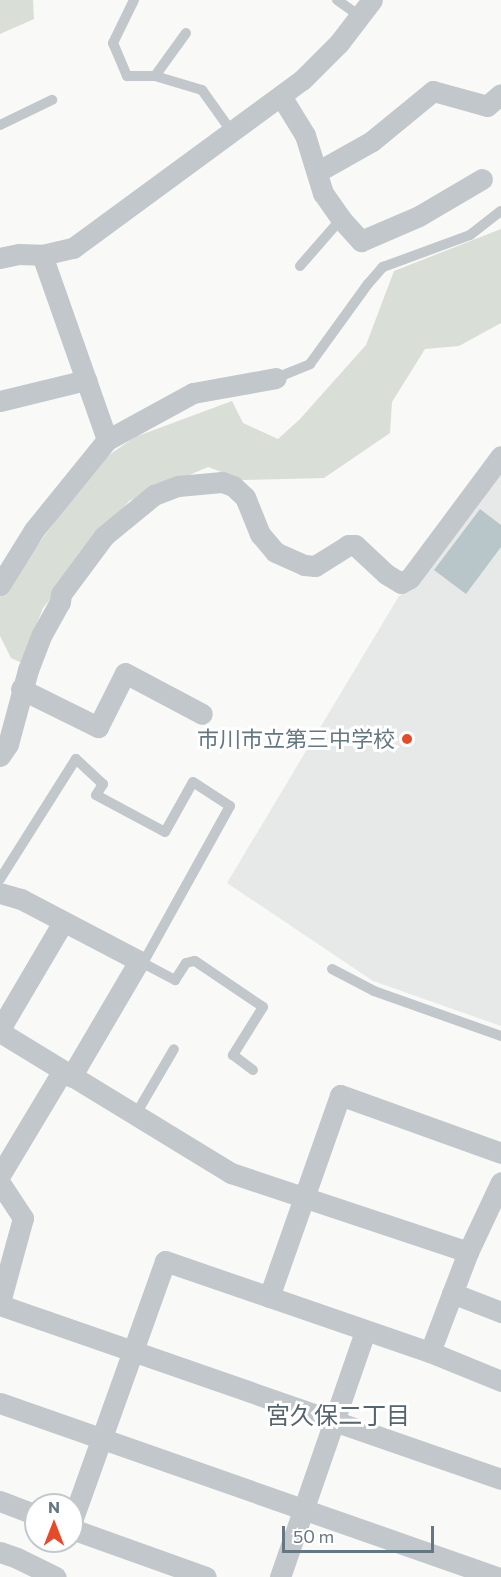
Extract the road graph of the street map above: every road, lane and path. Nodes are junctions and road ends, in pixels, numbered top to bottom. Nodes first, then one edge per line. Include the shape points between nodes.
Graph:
1 (134, 0) edge
2 (337, 0) edge
3 (366, 8) edge
4 (186, 33) dead end
5 (154, 76) junction
6 (501, 94) edge
7 (282, 96) junction
8 (52, 100) dead end
9 (0, 125) edge
10 (232, 132) junction
11 (316, 172) junction
12 (482, 179) dead end
13 (501, 212) edge
14 (341, 219) junction
15 (42, 255) junction
16 (0, 258) edge
17 (300, 266) dead end
18 (276, 378) joint
19 (86, 380) junction
20 (0, 401) edge
21 (107, 440) junction
22 (501, 456) edge
23 (0, 585) edge
24 (21, 689) junction
25 (202, 714) dead end
26 (0, 756) edge
27 (0, 879) edge
28 (0, 893) edge
29 (63, 922) junction
30 (141, 962) junction
31 (332, 969) dead end
32 (0, 1030) edge
33 (501, 1036) edge
34 (174, 1050) dead end
35 (253, 1070) dead end
36 (66, 1074) junction
37 (136, 1114) junction
38 (501, 1154) edge
39 (0, 1176) edge
40 (501, 1182) edge
41 (0, 1183) edge
42 (304, 1196) junction
43 (468, 1252) junction
44 (452, 1293) junction
45 (269, 1297) junction
46 (0, 1304) edge
47 (501, 1312) edge
48 (364, 1331) junction
49 (134, 1350) junction
50 (429, 1352) junction
51 (501, 1381) edge
52 (0, 1402) edge
53 (334, 1420) junction
54 (102, 1438) junction
55 (501, 1479) edge
56 (82, 1493) edge
57 (5, 1509) edge
58 (304, 1509) junction
59 (24, 1513) edge
60 (84, 1533) edge
61 (0, 1552) edge
62 (57, 1577) edge
63 (206, 1577) edge
64 (280, 1577) edge
65 (497, 1577) edge

1 - 5 lane via 113,43 127,76
2 - 3 lane
3 - 7 street via 332,50
4 - 5 lane
5 - 10 lane via 202,90
6 - 11 street via 486,106 432,91 372,141
7 - 10 street
7 - 11 street via 305,135
8 - 9 lane
10 - 15 street via 73,248
11 - 14 street via 323,193
12 - 14 street via 419,216 361,240
13 - 18 lane via 470,236 383,267 310,364
14 - 17 lane
15 - 16 street
15 - 19 street
18 - 21 street via 194,393
19 - 20 street
19 - 21 street
21 - 23 street via 34,530
22 - 24 street via 410,578 401,583 355,545 348,545 315,566 275,552 260,534 245,497 222,482 178,486 154,495 104,536 61,594
24 - 25 street via 98,727 125,673
24 - 26 street via 8,744
27 - 30 lane via 76,759 103,784 96,795 165,832 194,782 230,806
28 - 29 street via 21,899
29 - 30 street
29 - 32 street
30 - 35 lane via 175,980 186,963 195,961 263,1007 233,1054
30 - 36 street
31 - 33 lane via 374,991
32 - 36 street
34 - 37 lane
36 - 37 street
36 - 39 street
37 - 42 street via 231,1173
38 - 42 street via 340,1095
40 - 43 street
41 - 46 street via 23,1218
42 - 43 street
42 - 45 street
43 - 44 street
44 - 47 street
44 - 50 street
45 - 48 street
45 - 49 street via 165,1261
46 - 49 street
48 - 50 street
48 - 53 street
49 - 53 street
49 - 54 street
50 - 51 street
52 - 54 street
53 - 55 street
53 - 58 street
54 - 56 street
54 - 58 street
57 - 59 street
58 - 64 street
58 - 65 street
60 - 63 street
61 - 62 street

